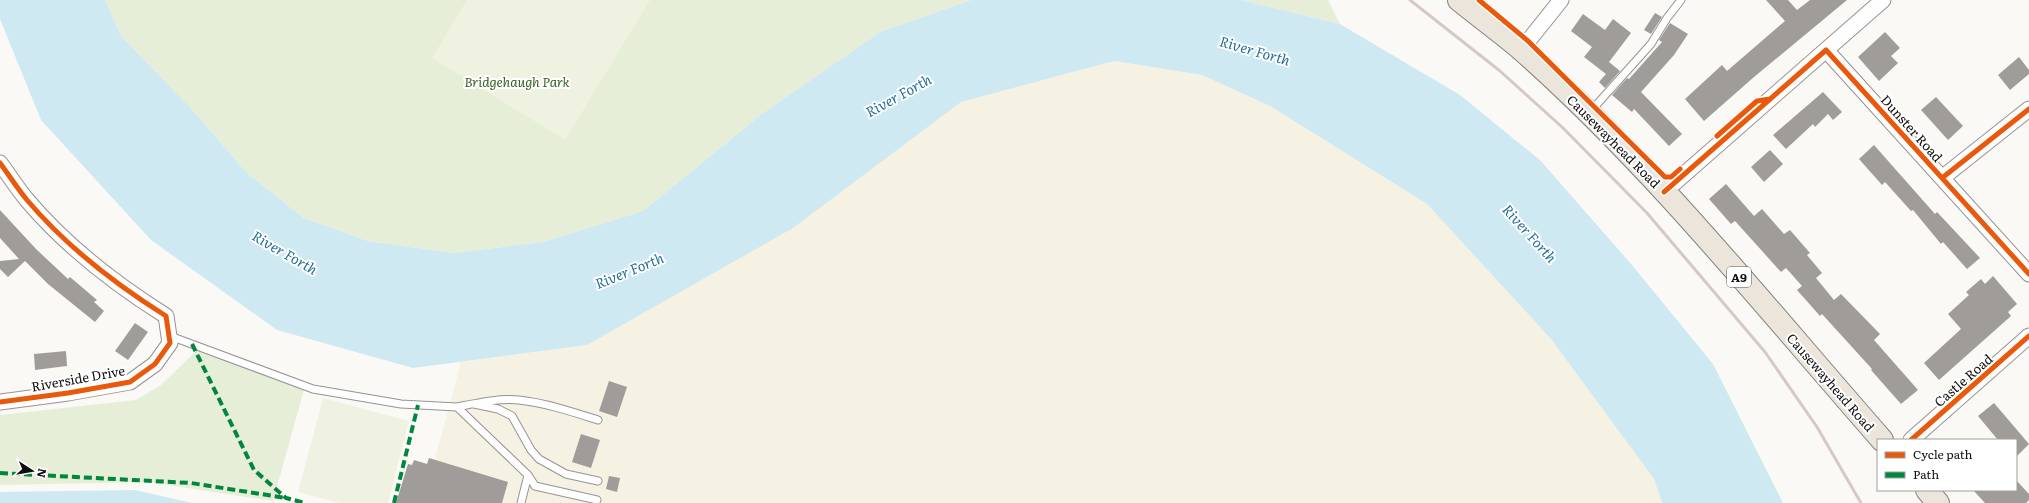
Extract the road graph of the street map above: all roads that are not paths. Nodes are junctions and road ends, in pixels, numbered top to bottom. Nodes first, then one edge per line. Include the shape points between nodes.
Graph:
1 (1460, 0) edge
2 (1561, 0) edge
3 (1681, 0) edge
4 (1883, 0) edge
5 (1521, 50) junction
6 (1826, 50) junction
7 (2029, 109) edge
8 (1589, 114) junction
9 (0, 162) edge
10 (1942, 178) junction
11 (1664, 192) junction
12 (2029, 274) edge
13 (170, 336) junction
14 (2029, 336) edge
15 (0, 402) edge
16 (474, 404) junction
17 (458, 407) junction
18 (598, 420) dead end
19 (1881, 439) edge
20 (1913, 439) edge
21 (528, 475) junction
22 (598, 481) dead end
23 (1928, 491) edge
24 (597, 500) dead end
25 (521, 503) edge
26 (1938, 503) edge

1 - 5 main road, Causewayhead Road / A9
2 - 5 street
3 - 8 lane via 1651,44
4 - 6 street
5 - 8 main road, Causewayhead Road / A9
6 - 10 street, Dunster Road
6 - 11 street
7 - 10 street
8 - 11 main road, Causewayhead Road / A9
9 - 13 street via 27,200 76,250 123,289 166,316
10 - 12 street, Dunster Road
11 - 19 main road, Causewayhead Road / A9
13 - 15 street, Riverside Drive via 170,343 156,364 130,382
13 - 17 lane via 313,389 401,404
14 - 20 street, Castle Road
16 - 17 lane
16 - 18 lane via 519,400 560,408
16 - 22 lane via 498,409 512,416 539,459 566,474
17 - 21 lane
21 - 24 lane via 535,486
21 - 25 lane
23 - 26 main road

